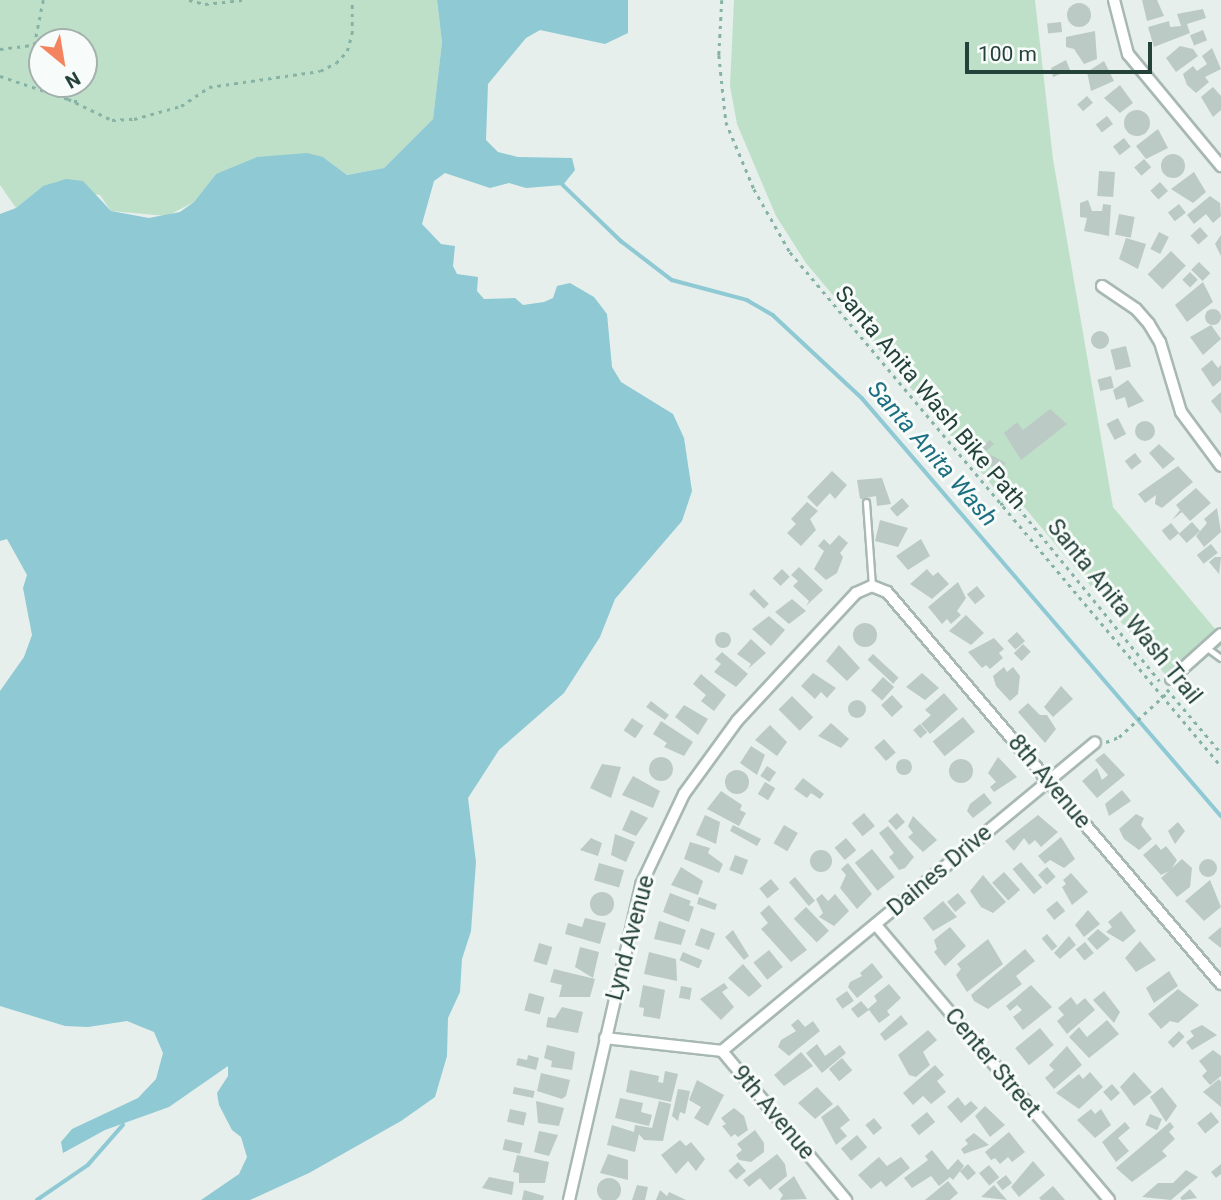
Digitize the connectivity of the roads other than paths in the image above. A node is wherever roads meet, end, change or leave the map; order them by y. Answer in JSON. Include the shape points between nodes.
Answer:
{"nodes":[{"id":1,"x":1114,"y":0,"type":"edge"},
{"id":2,"x":1221,"y":166,"type":"edge"},
{"id":3,"x":1102,"y":286,"type":"dead end"},
{"id":4,"x":1221,"y":466,"type":"edge"},
{"id":5,"x":866,"y":502,"type":"dead end"},
{"id":6,"x":872,"y":586,"type":"junction"},
{"id":7,"x":1221,"y":634,"type":"edge"},
{"id":8,"x":1206,"y":647,"type":"junction"},
{"id":9,"x":1221,"y":658,"type":"edge"},
{"id":10,"x":1171,"y":679,"type":"dead end"},
{"id":11,"x":1095,"y":742,"type":"road end"},
{"id":12,"x":1049,"y":781,"type":"junction"},
{"id":13,"x":876,"y":925,"type":"junction"},
{"id":14,"x":1221,"y":984,"type":"edge"},
{"id":15,"x":605,"y":1038,"type":"junction"},
{"id":16,"x":722,"y":1051,"type":"junction"},
{"id":17,"x":569,"y":1200,"type":"edge"},
{"id":18,"x":846,"y":1200,"type":"edge"},
{"id":19,"x":1109,"y":1200,"type":"edge"}],
"edges":[{"from":1,"to":2,"type":"street","via":[[1128,54]]},
{"from":3,"to":4,"type":"street","via":[[1149,324],[1160,342],[1181,412]]},
{"from":5,"to":6,"type":"lane"},
{"from":6,"to":12,"type":"street","name":"8th Avenue","via":[[887,593]]},
{"from":6,"to":15,"type":"street","name":"Lynd Avenue","via":[[856,593],[737,721],[684,794],[641,885]]},
{"from":7,"to":8,"type":"street"},
{"from":8,"to":9,"type":"lane"},
{"from":8,"to":10,"type":"street"},
{"from":11,"to":12,"type":"street","name":"Daines Drive"},
{"from":12,"to":13,"type":"street","name":"Daines Drive"},
{"from":12,"to":14,"type":"street","name":"8th Avenue"},
{"from":13,"to":16,"type":"street","name":"Daines Drive"},
{"from":13,"to":19,"type":"street","name":"Center Street"},
{"from":15,"to":16,"type":"street","name":"9th Avenue"},
{"from":15,"to":17,"type":"street","name":"Lynd Avenue"},
{"from":16,"to":18,"type":"street","name":"9th Avenue"}]}
